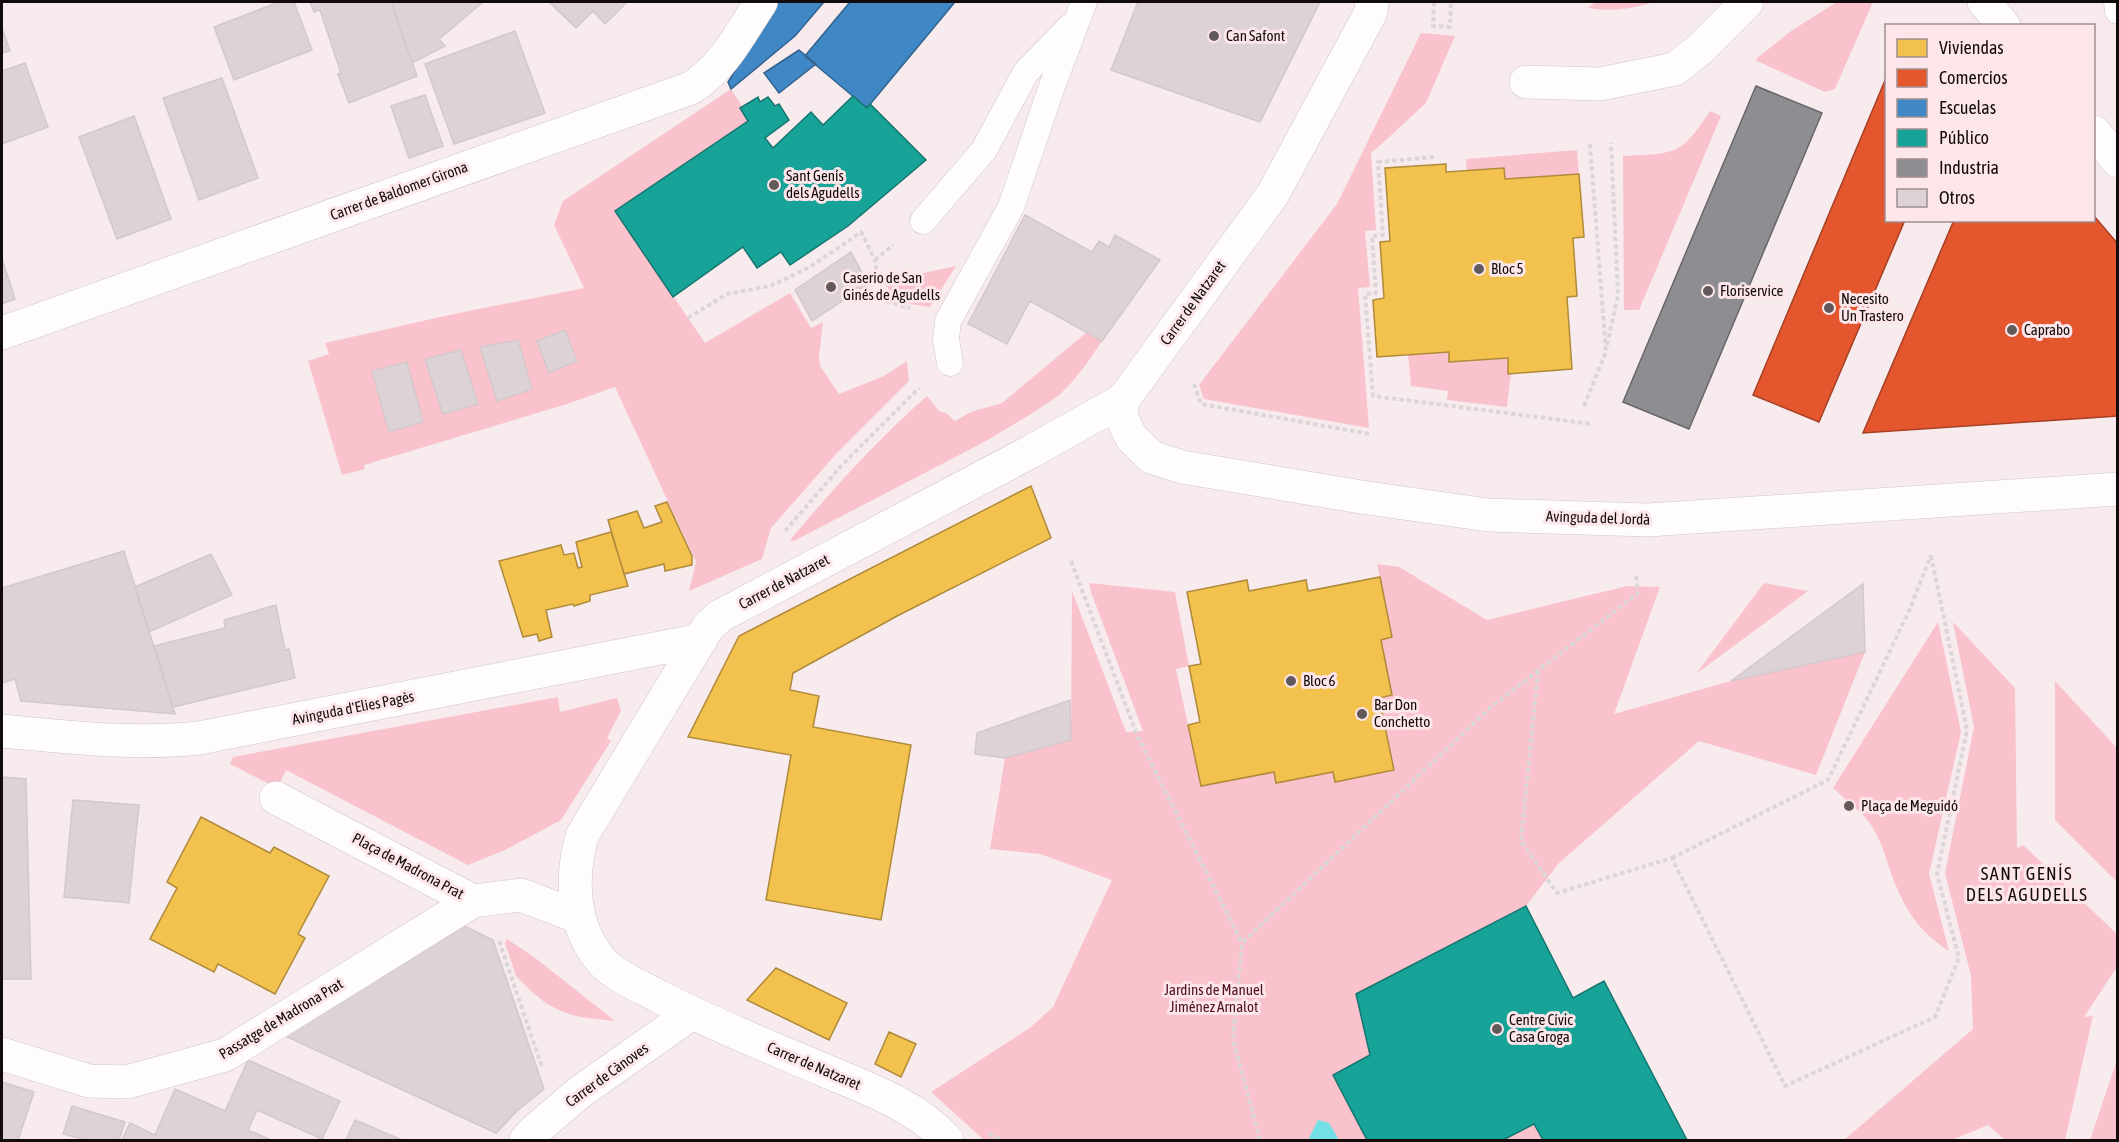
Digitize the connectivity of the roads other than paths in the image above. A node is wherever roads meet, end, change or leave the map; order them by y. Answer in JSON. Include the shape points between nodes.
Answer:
{"nodes":[{"id":1,"x":760,"y":2,"type":"edge"},
{"id":2,"x":1372,"y":2,"type":"edge"},
{"id":3,"x":1747,"y":2,"type":"edge"},
{"id":4,"x":1984,"y":2,"type":"edge"},
{"id":5,"x":2117,"y":2,"type":"edge"},
{"id":6,"x":1081,"y":10,"type":"edge"},
{"id":7,"x":2118,"y":11,"type":"edge"},
{"id":8,"x":2002,"y":24,"type":"edge"},
{"id":9,"x":1526,"y":82,"type":"dead end"},
{"id":10,"x":2095,"y":133,"type":"edge"},
{"id":11,"x":2118,"y":161,"type":"edge"},
{"id":12,"x":923,"y":221,"type":"dead end"},
{"id":13,"x":2,"y":333,"type":"edge"},
{"id":14,"x":950,"y":363,"type":"road end"},
{"id":15,"x":1123,"y":399,"type":"junction"},
{"id":16,"x":2118,"y":489,"type":"edge"},
{"id":17,"x":701,"y":640,"type":"junction"},
{"id":18,"x":2,"y":731,"type":"edge"},
{"id":19,"x":276,"y":798,"type":"dead end"},
{"id":20,"x":473,"y":901,"type":"junction"},
{"id":21,"x":579,"y":917,"type":"junction"},
{"id":22,"x":692,"y":1013,"type":"junction"},
{"id":23,"x":2,"y":1054,"type":"edge"},
{"id":24,"x":526,"y":1140,"type":"edge"},
{"id":25,"x":947,"y":1140,"type":"edge"}],
"edges":[{"from":1,"to":13,"type":"street","name":"Carrer de Baldomer Girona","via":[[725,58],[691,88]]},
{"from":2,"to":15,"type":"street","name":"Carrer de Natzaret","via":[[1371,12],[1273,194]]},
{"from":3,"to":9,"type":"street","via":[[1700,50],[1675,69],[1599,84]]},
{"from":4,"to":8,"type":"street"},
{"from":5,"to":7,"type":"lane"},
{"from":6,"to":12,"type":"lane","via":[[1026,72],[984,150]]},
{"from":6,"to":14,"type":"lane","via":[[1011,207],[948,321]]},
{"from":10,"to":11,"type":"street"},
{"from":15,"to":16,"type":"street","name":"Avinguda del Jordà","via":[[1122,416],[1131,437],[1150,457],[1172,464],[1350,496],[1488,515],[1648,520]]},
{"from":15,"to":17,"type":"street","name":"Carrer de Natzaret","via":[[720,616]]},
{"from":17,"to":18,"type":"street","name":"Avinguda d'Elies Pagès","via":[[199,738],[120,741]]},
{"from":17,"to":21,"type":"street","name":"Carrer de Natzaret","via":[[582,836],[575,877]]},
{"from":19,"to":20,"type":"street","name":"Plaça de Madrona Prat"},
{"from":20,"to":21,"type":"street","name":"Plaça de Madrona Prat","via":[[521,895]]},
{"from":20,"to":23,"type":"street","name":"Passatge de Madrona Prat","via":[[225,1055],[127,1082],[89,1081]]},
{"from":21,"to":22,"type":"street","name":"Carrer de Natzaret","via":[[586,938],[611,970]]},
{"from":22,"to":24,"type":"street","name":"Carrer de Cànoves","via":[[580,1092]]},
{"from":22,"to":25,"type":"street","name":"Carrer de Natzaret","via":[[890,1099],[937,1129]]}]}
